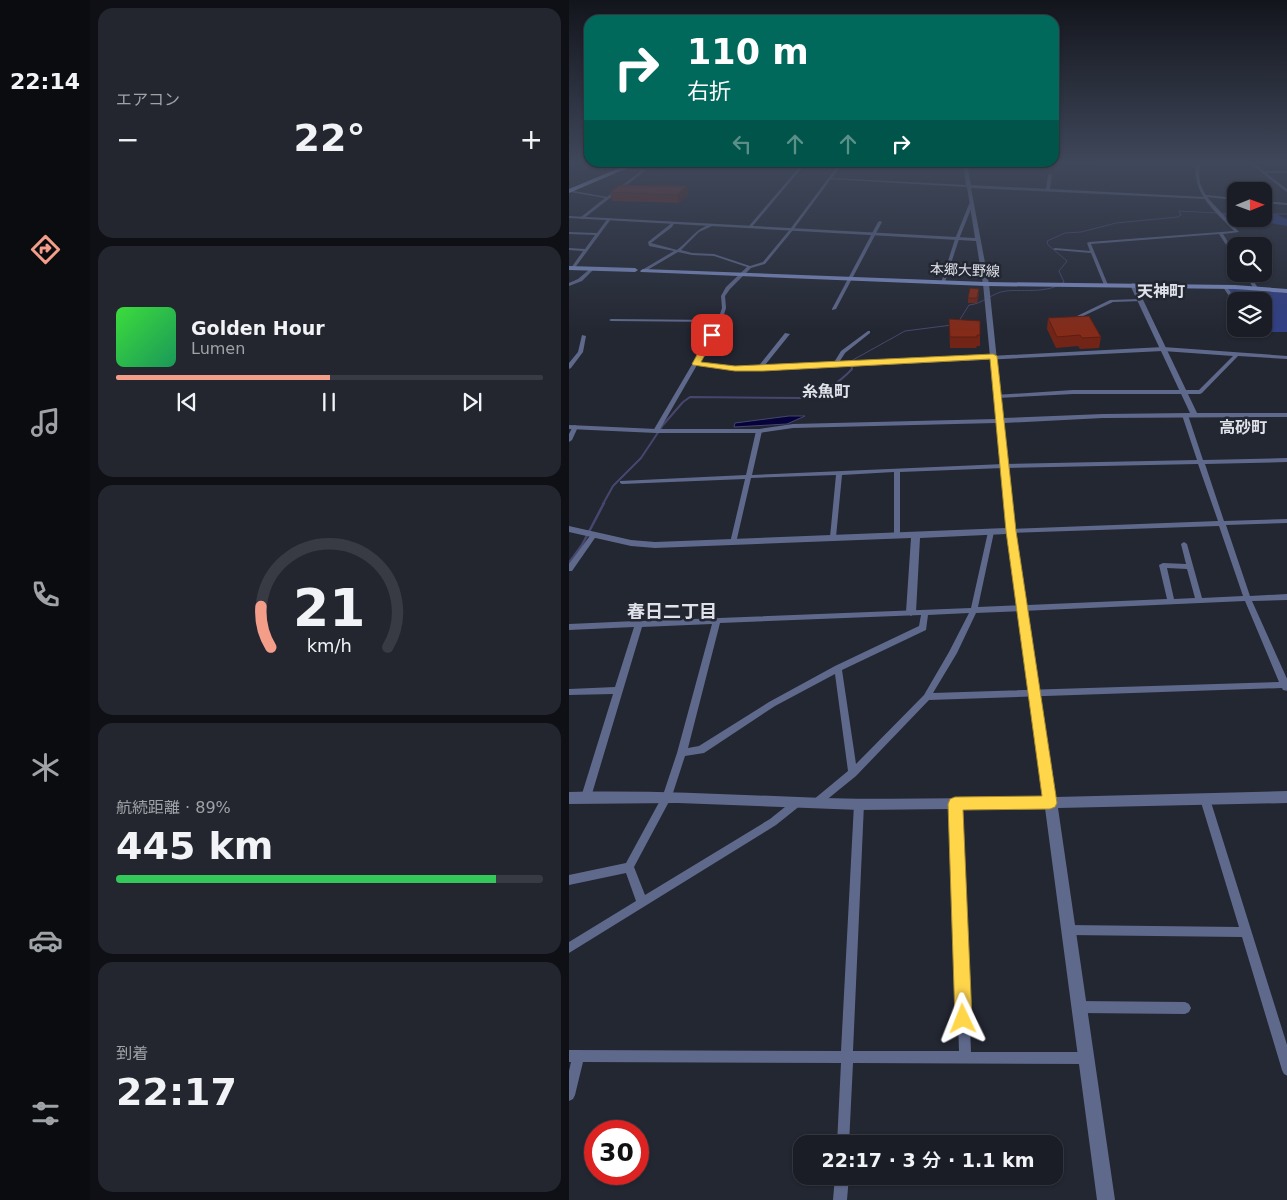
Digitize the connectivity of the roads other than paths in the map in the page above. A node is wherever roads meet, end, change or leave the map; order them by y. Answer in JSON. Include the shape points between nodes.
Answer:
{"nodes":[{"id":1,"x":608,"y":220,"type":"edge"},
{"id":2,"x":625,"y":220,"type":"edge"},
{"id":3,"x":756,"y":220,"type":"edge"},
{"id":4,"x":799,"y":220,"type":"edge"},
{"id":5,"x":965,"y":220,"type":"edge"},
{"id":6,"x":974,"y":220,"type":"edge"},
{"id":7,"x":1226,"y":220,"type":"edge"},
{"id":8,"x":880,"y":222,"type":"dead end"},
{"id":9,"x":674,"y":223,"type":"junction"},
{"id":10,"x":711,"y":225,"type":"junction"},
{"id":11,"x":750,"y":227,"type":"junction"},
{"id":12,"x":792,"y":229,"type":"junction"},
{"id":13,"x":569,"y":233,"type":"edge"},
{"id":14,"x":1220,"y":233,"type":"junction"},
{"id":15,"x":598,"y":234,"type":"junction"},
{"id":16,"x":874,"y":234,"type":"junction"},
{"id":17,"x":957,"y":239,"type":"junction"},
{"id":18,"x":978,"y":240,"type":"junction"},
{"id":19,"x":1227,"y":244,"type":"edge"},
{"id":20,"x":569,"y":249,"type":"edge"},
{"id":21,"x":1055,"y":249,"type":"dead end"},
{"id":22,"x":587,"y":250,"type":"junction"},
{"id":23,"x":676,"y":250,"type":"junction"},
{"id":24,"x":1092,"y":252,"type":"junction"},
{"id":25,"x":750,"y":267,"type":"junction"},
{"id":26,"x":571,"y":268,"type":"edge"},
{"id":27,"x":592,"y":269,"type":"junction"},
{"id":28,"x":635,"y":270,"type":"joint"},
{"id":29,"x":643,"y":271,"type":"junction"},
{"id":30,"x":742,"y":274,"type":"junction"},
{"id":31,"x":850,"y":278,"type":"junction"},
{"id":32,"x":943,"y":282,"type":"junction"},
{"id":33,"x":1252,"y":282,"type":"edge"},
{"id":34,"x":571,"y":283,"type":"edge"},
{"id":35,"x":986,"y":284,"type":"junction"},
{"id":36,"x":1106,"y":285,"type":"junction"},
{"id":37,"x":1133,"y":285,"type":"junction"},
{"id":38,"x":1225,"y":286,"type":"junction"},
{"id":39,"x":1256,"y":288,"type":"junction"},
{"id":40,"x":1287,"y":291,"type":"edge"},
{"id":41,"x":1229,"y":292,"type":"edge"},
{"id":42,"x":1140,"y":300,"type":"junction"},
{"id":43,"x":834,"y":309,"type":"dead end"},
{"id":44,"x":1077,"y":317,"type":"edge"},
{"id":45,"x":611,"y":320,"type":"dead end"},
{"id":46,"x":720,"y":321,"type":"junction"},
{"id":47,"x":867,"y":332,"type":"dead end"},
{"id":48,"x":787,"y":334,"type":"dead end"},
{"id":49,"x":584,"y":336,"type":"dead end"},
{"id":50,"x":1163,"y":349,"type":"junction"},
{"id":51,"x":1236,"y":355,"type":"junction"},
{"id":52,"x":993,"y":356,"type":"junction"},
{"id":53,"x":1287,"y":358,"type":"edge"},
{"id":54,"x":696,"y":364,"type":"junction"},
{"id":55,"x":834,"y":366,"type":"junction"},
{"id":56,"x":569,"y":367,"type":"edge"},
{"id":57,"x":759,"y":369,"type":"junction"},
{"id":58,"x":1183,"y":392,"type":"junction"},
{"id":59,"x":997,"y":396,"type":"junction"},
{"id":60,"x":1194,"y":414,"type":"junction"},
{"id":61,"x":1185,"y":415,"type":"junction"},
{"id":62,"x":1287,"y":415,"type":"edge"},
{"id":63,"x":999,"y":421,"type":"junction"},
{"id":64,"x":572,"y":427,"type":"edge"},
{"id":65,"x":656,"y":431,"type":"junction"},
{"id":66,"x":759,"y":431,"type":"junction"},
{"id":67,"x":569,"y":440,"type":"edge"},
{"id":68,"x":1287,"y":460,"type":"edge"},
{"id":69,"x":1202,"y":463,"type":"junction"},
{"id":70,"x":1004,"y":466,"type":"junction"},
{"id":71,"x":897,"y":471,"type":"junction"},
{"id":72,"x":839,"y":474,"type":"junction"},
{"id":73,"x":748,"y":477,"type":"junction"},
{"id":74,"x":622,"y":482,"type":"dead end"},
{"id":75,"x":1287,"y":521,"type":"edge"},
{"id":76,"x":1223,"y":523,"type":"junction"},
{"id":77,"x":569,"y":529,"type":"edge"},
{"id":78,"x":1011,"y":531,"type":"junction"},
{"id":79,"x":991,"y":532,"type":"junction"},
{"id":80,"x":917,"y":534,"type":"junction"},
{"id":81,"x":594,"y":535,"type":"junction"},
{"id":82,"x":897,"y":535,"type":"junction"},
{"id":83,"x":833,"y":537,"type":"junction"},
{"id":84,"x":733,"y":543,"type":"junction"},
{"id":85,"x":1184,"y":544,"type":"dead end"},
{"id":86,"x":1190,"y":567,"type":"junction"},
{"id":87,"x":569,"y":568,"type":"edge"},
{"id":88,"x":1287,"y":597,"type":"edge"},
{"id":89,"x":1247,"y":598,"type":"junction"},
{"id":90,"x":1199,"y":600,"type":"junction"},
{"id":91,"x":1171,"y":601,"type":"junction"},
{"id":92,"x":1023,"y":607,"type":"junction"},
{"id":93,"x":974,"y":610,"type":"junction"},
{"id":94,"x":911,"y":612,"type":"junction"},
{"id":95,"x":925,"y":612,"type":"junction"},
{"id":96,"x":717,"y":621,"type":"junction"},
{"id":97,"x":639,"y":623,"type":"junction"},
{"id":98,"x":569,"y":627,"type":"edge"},
{"id":99,"x":838,"y":668,"type":"junction"},
{"id":100,"x":1287,"y":687,"type":"edge"},
{"id":101,"x":619,"y":690,"type":"junction"},
{"id":102,"x":569,"y":692,"type":"edge"},
{"id":103,"x":1035,"y":695,"type":"junction"},
{"id":104,"x":927,"y":698,"type":"junction"},
{"id":105,"x":682,"y":753,"type":"junction"},
{"id":106,"x":853,"y":773,"type":"junction"},
{"id":107,"x":667,"y":796,"type":"junction"},
{"id":108,"x":586,"y":797,"type":"junction"},
{"id":109,"x":1287,"y":797,"type":"edge"},
{"id":110,"x":569,"y":798,"type":"edge"},
{"id":111,"x":1205,"y":799,"type":"junction"},
{"id":112,"x":798,"y":802,"type":"junction"},
{"id":113,"x":816,"y":803,"type":"junction"},
{"id":114,"x":1050,"y":803,"type":"junction"},
{"id":115,"x":859,"y":804,"type":"junction"},
{"id":116,"x":955,"y":804,"type":"junction"},
{"id":117,"x":629,"y":866,"type":"junction"},
{"id":118,"x":569,"y":880,"type":"edge"},
{"id":119,"x":642,"y":902,"type":"junction"},
{"id":120,"x":1068,"y":930,"type":"junction"},
{"id":121,"x":1245,"y":932,"type":"junction"},
{"id":122,"x":569,"y":948,"type":"edge"},
{"id":123,"x":1079,"y":1007,"type":"junction"},
{"id":124,"x":1185,"y":1008,"type":"dead end"},
{"id":125,"x":574,"y":1056,"type":"edge"},
{"id":126,"x":847,"y":1057,"type":"junction"},
{"id":127,"x":965,"y":1058,"type":"junction"},
{"id":128,"x":1086,"y":1058,"type":"junction"},
{"id":129,"x":1287,"y":1070,"type":"edge"},
{"id":130,"x":569,"y":1095,"type":"edge"},
{"id":131,"x":843,"y":1135,"type":"edge"},
{"id":132,"x":841,"y":1185,"type":"edge"},
{"id":133,"x":840,"y":1200,"type":"edge"},
{"id":134,"x":1106,"y":1200,"type":"edge"}],
"edges":[{"from":1,"to":15,"type":"street"},
{"from":2,"to":9,"type":"street"},
{"from":3,"to":11,"type":"street"},
{"from":4,"to":12,"type":"street"},
{"from":5,"to":17,"type":"street"},
{"from":6,"to":18,"type":"street"},
{"from":7,"to":14,"type":"street","via":[[1237,232]]},
{"from":8,"to":16,"type":"street"},
{"from":9,"to":10,"type":"street"},
{"from":9,"to":23,"type":"street","via":[[649,243]]},
{"from":10,"to":11,"type":"street"},
{"from":10,"to":23,"type":"street","via":[[697,229],[691,240]]},
{"from":11,"to":12,"type":"street"},
{"from":12,"to":16,"type":"street"},
{"from":12,"to":25,"type":"street","via":[[763,263]]},
{"from":13,"to":15,"type":"street"},
{"from":14,"to":19,"type":"street"},
{"from":14,"to":24,"type":"street","via":[[1093,242],[1089,243]]},
{"from":15,"to":22,"type":"street"},
{"from":16,"to":17,"type":"street"},
{"from":16,"to":31,"type":"street"},
{"from":17,"to":18,"type":"street"},
{"from":17,"to":32,"type":"street"},
{"from":18,"to":35,"type":"street"},
{"from":20,"to":22,"type":"street"},
{"from":21,"to":24,"type":"street"},
{"from":22,"to":26,"type":"street"},
{"from":23,"to":25,"type":"street","via":[[714,255]]},
{"from":23,"to":29,"type":"street"},
{"from":24,"to":36,"type":"street"},
{"from":25,"to":30,"type":"street"},
{"from":26,"to":27,"type":"main road"},
{"from":27,"to":28,"type":"main road"},
{"from":27,"to":34,"type":"street"},
{"from":28,"to":29,"type":"street"},
{"from":29,"to":30,"type":"main road","name":"本郷大野線"},
{"from":30,"to":31,"type":"main road","name":"本郷大野線"},
{"from":30,"to":46,"type":"street","via":[[723,296]]},
{"from":31,"to":32,"type":"main road","name":"本郷大野線"},
{"from":31,"to":43,"type":"street"},
{"from":32,"to":35,"type":"main road","name":"本郷大野線"},
{"from":33,"to":39,"type":"street"},
{"from":35,"to":36,"type":"main road","name":"本郷大野線"},
{"from":35,"to":52,"type":"street"},
{"from":36,"to":37,"type":"main road","name":"本郷大野線"},
{"from":37,"to":38,"type":"main road","name":"本郷大野線"},
{"from":37,"to":42,"type":"street"},
{"from":38,"to":39,"type":"main road","name":"本郷大野線"},
{"from":38,"to":41,"type":"street"},
{"from":39,"to":40,"type":"main road","name":"本郷大野線"},
{"from":42,"to":44,"type":"street","via":[[1113,301]]},
{"from":42,"to":50,"type":"street"},
{"from":45,"to":46,"type":"street"},
{"from":46,"to":54,"type":"street"},
{"from":47,"to":55,"type":"street","via":[[843,352]]},
{"from":48,"to":57,"type":"street"},
{"from":49,"to":56,"type":"street","via":[[580,352]]},
{"from":50,"to":51,"type":"street"},
{"from":50,"to":52,"type":"street"},
{"from":50,"to":58,"type":"street"},
{"from":51,"to":53,"type":"street"},
{"from":51,"to":58,"type":"street","via":[[1200,392]]},
{"from":52,"to":55,"type":"street"},
{"from":52,"to":59,"type":"street"},
{"from":54,"to":57,"type":"street"},
{"from":54,"to":65,"type":"street"},
{"from":55,"to":57,"type":"street"},
{"from":58,"to":59,"type":"street","via":[[1126,390]]},
{"from":58,"to":60,"type":"street"},
{"from":59,"to":63,"type":"street"},
{"from":60,"to":61,"type":"street"},
{"from":60,"to":62,"type":"street"},
{"from":61,"to":63,"type":"street"},
{"from":61,"to":69,"type":"street"},
{"from":63,"to":66,"type":"street","via":[[793,426]]},
{"from":63,"to":70,"type":"street"},
{"from":64,"to":65,"type":"street"},
{"from":64,"to":67,"type":"street"},
{"from":65,"to":66,"type":"street"},
{"from":66,"to":73,"type":"street"},
{"from":68,"to":69,"type":"street"},
{"from":69,"to":70,"type":"street"},
{"from":69,"to":76,"type":"street"},
{"from":70,"to":71,"type":"street"},
{"from":70,"to":78,"type":"street"},
{"from":71,"to":72,"type":"street"},
{"from":71,"to":82,"type":"street"},
{"from":72,"to":73,"type":"street"},
{"from":72,"to":83,"type":"street"},
{"from":73,"to":74,"type":"street"},
{"from":73,"to":84,"type":"street"},
{"from":75,"to":76,"type":"street"},
{"from":76,"to":78,"type":"street"},
{"from":76,"to":89,"type":"street"},
{"from":77,"to":81,"type":"street"},
{"from":78,"to":79,"type":"street"},
{"from":78,"to":92,"type":"street"},
{"from":79,"to":80,"type":"street"},
{"from":79,"to":93,"type":"street"},
{"from":80,"to":82,"type":"street"},
{"from":80,"to":94,"type":"street"},
{"from":81,"to":84,"type":"street","via":[[655,546]]},
{"from":81,"to":87,"type":"street"},
{"from":82,"to":83,"type":"street"},
{"from":83,"to":84,"type":"street"},
{"from":85,"to":86,"type":"street"},
{"from":86,"to":90,"type":"street"},
{"from":86,"to":91,"type":"street","via":[[1163,565]]},
{"from":88,"to":89,"type":"street"},
{"from":89,"to":90,"type":"street"},
{"from":89,"to":100,"type":"street"},
{"from":90,"to":91,"type":"street"},
{"from":91,"to":92,"type":"street"},
{"from":92,"to":93,"type":"street"},
{"from":92,"to":103,"type":"street"},
{"from":93,"to":95,"type":"street"},
{"from":93,"to":104,"type":"street"},
{"from":94,"to":95,"type":"street"},
{"from":94,"to":96,"type":"street"},
{"from":95,"to":99,"type":"street","via":[[923,628]]},
{"from":96,"to":97,"type":"street"},
{"from":96,"to":105,"type":"street"},
{"from":97,"to":98,"type":"street"},
{"from":97,"to":101,"type":"street"},
{"from":99,"to":105,"type":"street","via":[[771,704],[701,750]]},
{"from":99,"to":106,"type":"street"},
{"from":100,"to":103,"type":"street"},
{"from":101,"to":102,"type":"street"},
{"from":101,"to":108,"type":"street"},
{"from":103,"to":104,"type":"street"},
{"from":103,"to":114,"type":"street"},
{"from":104,"to":106,"type":"street"},
{"from":105,"to":107,"type":"street"},
{"from":106,"to":113,"type":"street"},
{"from":107,"to":108,"type":"street"},
{"from":107,"to":112,"type":"street"},
{"from":107,"to":117,"type":"street"},
{"from":108,"to":110,"type":"street"},
{"from":109,"to":111,"type":"street"},
{"from":111,"to":114,"type":"street"},
{"from":111,"to":121,"type":"street"},
{"from":112,"to":113,"type":"street"},
{"from":112,"to":119,"type":"street","via":[[773,822]]},
{"from":113,"to":115,"type":"street"},
{"from":114,"to":116,"type":"street"},
{"from":114,"to":120,"type":"street"},
{"from":115,"to":116,"type":"street"},
{"from":115,"to":126,"type":"street"},
{"from":116,"to":127,"type":"street"},
{"from":117,"to":118,"type":"street"},
{"from":117,"to":119,"type":"street"},
{"from":119,"to":122,"type":"street"},
{"from":120,"to":121,"type":"street"},
{"from":120,"to":123,"type":"street"},
{"from":121,"to":129,"type":"street"},
{"from":123,"to":124,"type":"street"},
{"from":123,"to":128,"type":"street"},
{"from":125,"to":126,"type":"street"},
{"from":125,"to":130,"type":"street"},
{"from":126,"to":127,"type":"street"},
{"from":126,"to":131,"type":"street"},
{"from":127,"to":128,"type":"street"},
{"from":128,"to":134,"type":"street"},
{"from":132,"to":133,"type":"street"}]}
